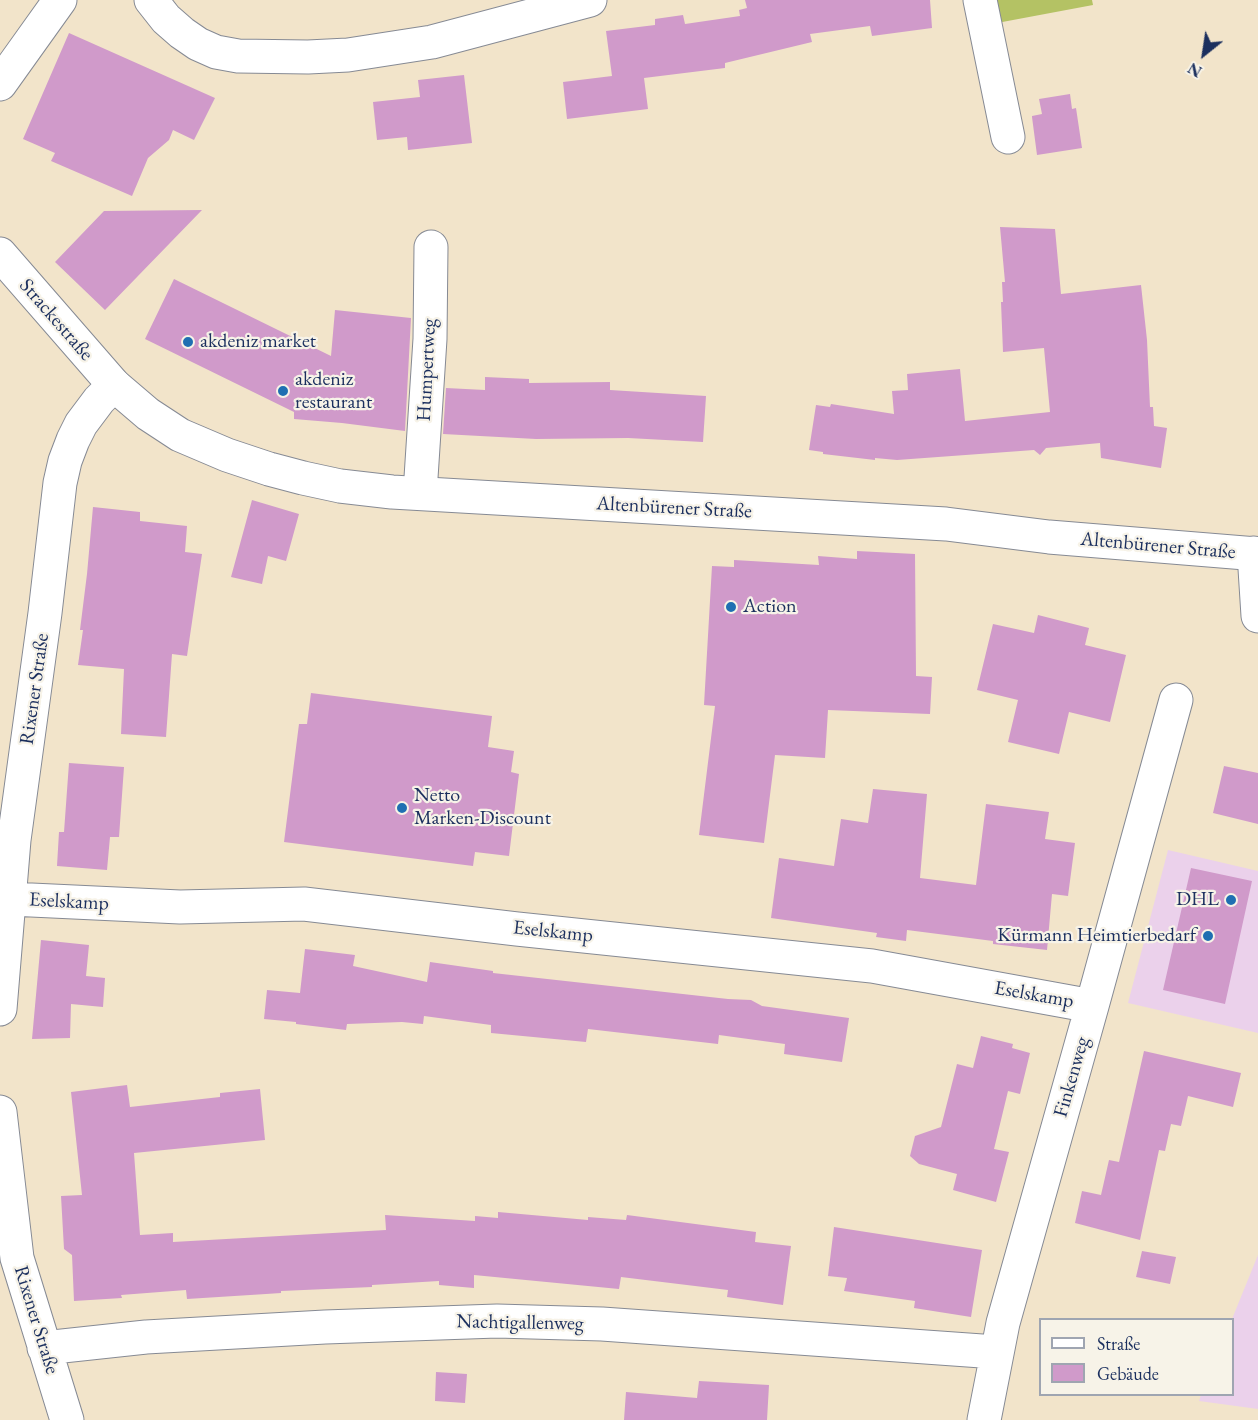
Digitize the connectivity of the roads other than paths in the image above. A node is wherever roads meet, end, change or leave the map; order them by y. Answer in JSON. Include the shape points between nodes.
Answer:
{"nodes":[{"id":1,"x":60,"y":0,"type":"edge"},
{"id":2,"x":151,"y":0,"type":"edge"},
{"id":3,"x":590,"y":0,"type":"edge"},
{"id":4,"x":980,"y":0,"type":"edge"},
{"id":5,"x":0,"y":84,"type":"edge"},
{"id":6,"x":1008,"y":137,"type":"dead end"},
{"id":7,"x":431,"y":247,"type":"dead end"},
{"id":8,"x":0,"y":254,"type":"edge"},
{"id":9,"x":114,"y":385,"type":"junction"},
{"id":10,"x":420,"y":493,"type":"junction"},
{"id":11,"x":1256,"y":554,"type":"edge"},
{"id":12,"x":1258,"y":616,"type":"edge"},
{"id":13,"x":1176,"y":700,"type":"dead end"},
{"id":14,"x":7,"y":839,"type":"edge"},
{"id":15,"x":10,"y":899,"type":"junction"},
{"id":16,"x":1092,"y":1006,"type":"junction"},
{"id":17,"x":0,"y":1009,"type":"edge"},
{"id":18,"x":0,"y":1112,"type":"edge"},
{"id":19,"x":0,"y":1118,"type":"edge"},
{"id":20,"x":8,"y":1259,"type":"edge"},
{"id":21,"x":44,"y":1348,"type":"junction"},
{"id":22,"x":996,"y":1352,"type":"junction"},
{"id":23,"x":67,"y":1420,"type":"edge"},
{"id":24,"x":984,"y":1420,"type":"edge"}],
"edges":[{"from":1,"to":5,"type":"street"},
{"from":2,"to":3,"type":"street","via":[[182,33],[216,52],[296,57],[348,55],[432,42]]},
{"from":4,"to":6,"type":"street"},
{"from":7,"to":10,"type":"street","name":"Humpertweg","via":[[430,339]]},
{"from":8,"to":9,"type":"street","name":"Strackestraße"},
{"from":9,"to":10,"type":"street","name":"Altenbürener Straße","via":[[163,425],[227,455],[340,486]]},
{"from":9,"to":14,"type":"street","name":"Rixener Straße","via":[[81,424],[65,461],[45,613]]},
{"from":10,"to":11,"type":"street","name":"Altenbürener Straße","via":[[946,524],[1049,537]]},
{"from":11,"to":12,"type":"street"},
{"from":13,"to":16,"type":"street","name":"Finkenweg"},
{"from":14,"to":15,"type":"street","name":"Rixener Straße"},
{"from":15,"to":16,"type":"street","name":"Eselskamp","via":[[180,907],[304,904],[872,966]]},
{"from":15,"to":17,"type":"street","name":"Rixener Straße"},
{"from":16,"to":22,"type":"street","name":"Finkenweg"},
{"from":18,"to":19,"type":"street","name":"Rixener Straße"},
{"from":19,"to":20,"type":"street","name":"Rixener Straße"},
{"from":20,"to":21,"type":"street","name":"Rixener Straße"},
{"from":21,"to":22,"type":"street","name":"Nachtigallenweg","via":[[170,1336],[496,1321],[602,1324]]},
{"from":21,"to":23,"type":"street","name":"Rixener Straße"},
{"from":22,"to":24,"type":"street","name":"Finkenweg"}]}
